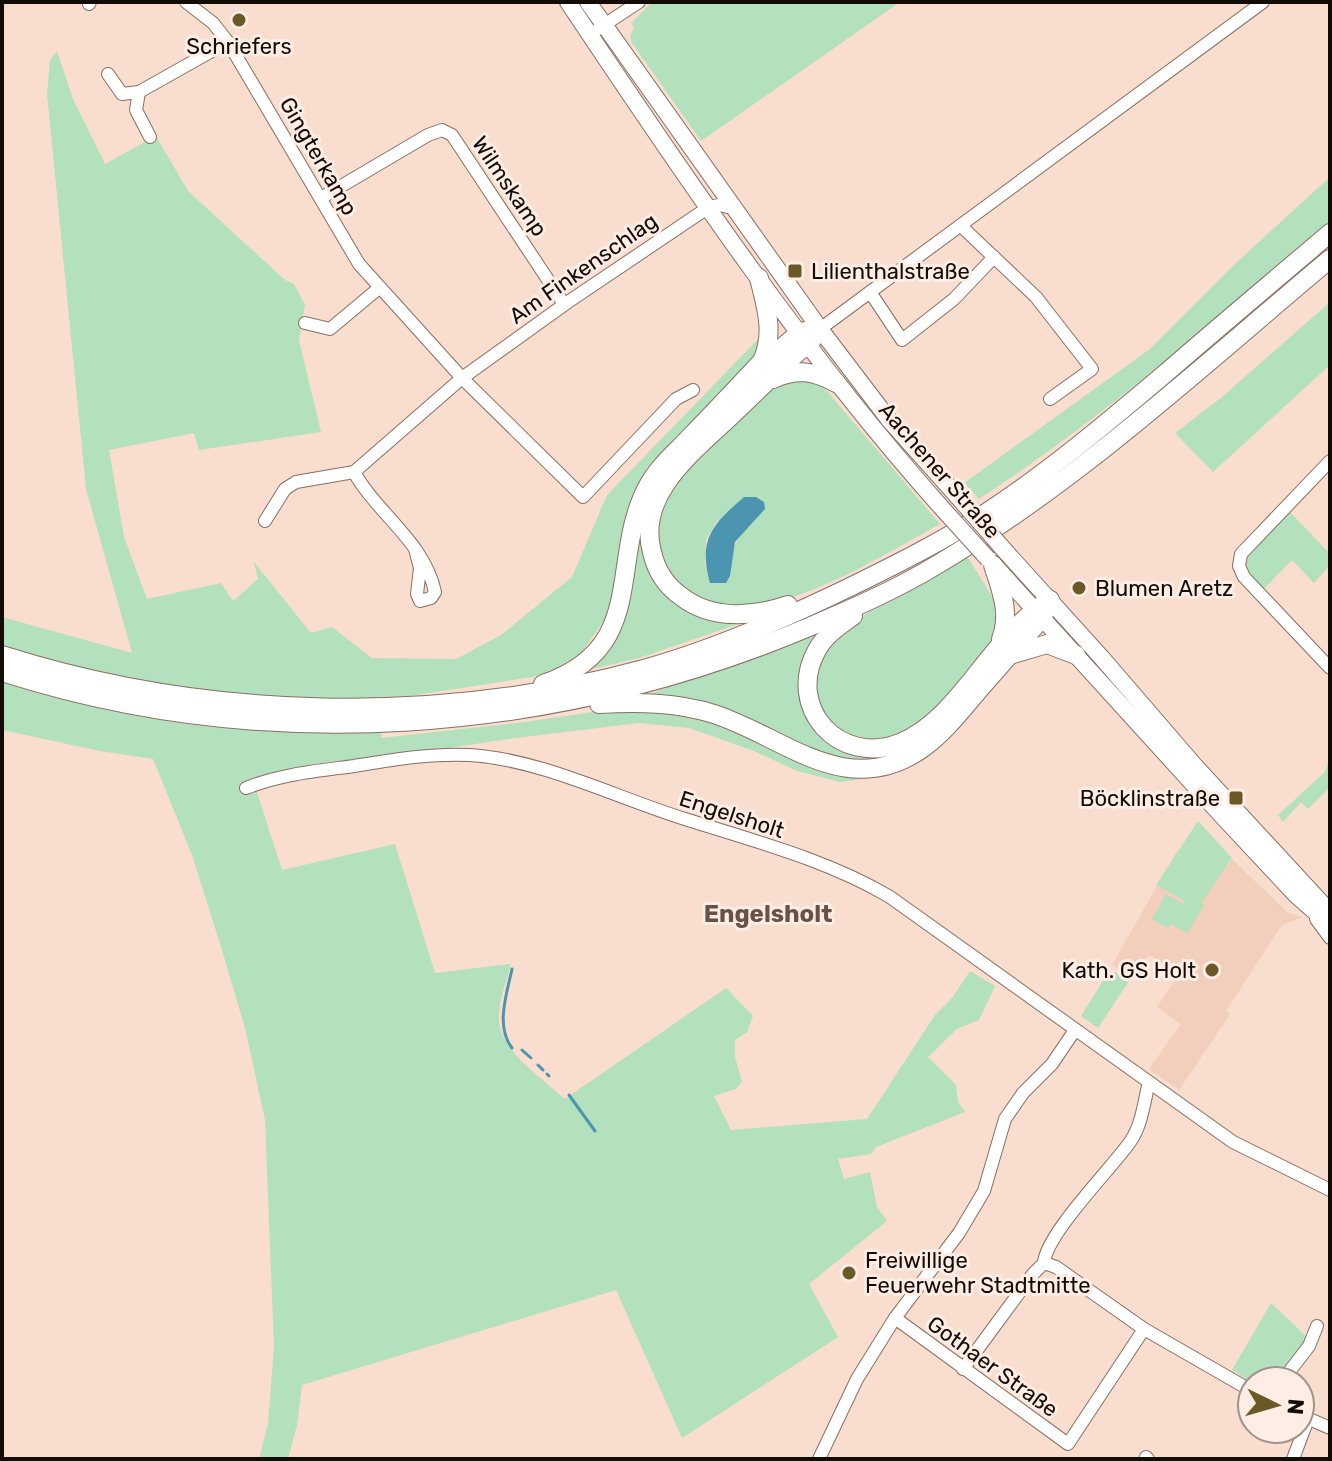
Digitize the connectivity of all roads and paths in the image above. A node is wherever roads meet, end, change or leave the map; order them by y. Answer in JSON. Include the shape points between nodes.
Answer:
{"nodes":[{"id":1,"x":186,"y":2,"type":"edge"},
{"id":2,"x":568,"y":2,"type":"edge"},
{"id":3,"x":588,"y":2,"type":"edge"},
{"id":4,"x":639,"y":2,"type":"edge"},
{"id":5,"x":1263,"y":2,"type":"edge"},
{"id":6,"x":597,"y":30,"type":"junction"},
{"id":7,"x":228,"y":42,"type":"junction"},
{"id":8,"x":108,"y":74,"type":"dead end"},
{"id":9,"x":139,"y":92,"type":"junction"},
{"id":10,"x":150,"y":137,"type":"dead end"},
{"id":11,"x":321,"y":198,"type":"junction"},
{"id":12,"x":709,"y":207,"type":"junction"},
{"id":13,"x":732,"y":208,"type":"junction"},
{"id":14,"x":961,"y":226,"type":"junction"},
{"id":15,"x":1330,"y":233,"type":"edge"},
{"id":16,"x":994,"y":257,"type":"junction"},
{"id":17,"x":1330,"y":259,"type":"edge"},
{"id":18,"x":759,"y":278,"type":"junction"},
{"id":19,"x":379,"y":288,"type":"junction"},
{"id":20,"x":870,"y":292,"type":"junction"},
{"id":21,"x":564,"y":304,"type":"junction"},
{"id":22,"x":305,"y":323,"type":"dead end"},
{"id":23,"x":810,"y":335,"type":"junction"},
{"id":24,"x":462,"y":378,"type":"junction"},
{"id":25,"x":744,"y":381,"type":"junction"},
{"id":26,"x":767,"y":382,"type":"junction"},
{"id":27,"x":836,"y":383,"type":"junction"},
{"id":28,"x":693,"y":390,"type":"dead end"},
{"id":29,"x":1050,"y":399,"type":"dead end"},
{"id":30,"x":1330,"y":461,"type":"edge"},
{"id":31,"x":354,"y":472,"type":"junction"},
{"id":32,"x":265,"y":521,"type":"dead end"},
{"id":33,"x":415,"y":549,"type":"dead end"},
{"id":34,"x":996,"y":558,"type":"junction"},
{"id":35,"x":867,"y":579,"type":"junction"},
{"id":36,"x":900,"y":585,"type":"junction"},
{"id":37,"x":1042,"y":609,"type":"junction"},
{"id":38,"x":2,"y":655,"type":"edge"},
{"id":39,"x":1000,"y":655,"type":"junction"},
{"id":40,"x":1076,"y":655,"type":"junction"},
{"id":41,"x":1330,"y":668,"type":"edge"},
{"id":42,"x":2,"y":672,"type":"edge"},
{"id":43,"x":505,"y":697,"type":"junction"},
{"id":44,"x":538,"y":708,"type":"junction"},
{"id":45,"x":246,"y":788,"type":"dead end"},
{"id":46,"x":1296,"y":895,"type":"junction"},
{"id":47,"x":1316,"y":897,"type":"junction"},
{"id":48,"x":1330,"y":912,"type":"edge"},
{"id":49,"x":1330,"y":925,"type":"edge"},
{"id":50,"x":1330,"y":938,"type":"edge"},
{"id":51,"x":1075,"y":1030,"type":"junction"},
{"id":52,"x":1149,"y":1082,"type":"junction"},
{"id":53,"x":1330,"y":1190,"type":"edge"},
{"id":54,"x":1044,"y":1263,"type":"junction"},
{"id":55,"x":895,"y":1318,"type":"junction"},
{"id":56,"x":1317,"y":1326,"type":"dead end"},
{"id":57,"x":1144,"y":1329,"type":"junction"},
{"id":58,"x":1294,"y":1365,"type":"edge"},
{"id":59,"x":963,"y":1369,"type":"junction"},
{"id":60,"x":1236,"y":1382,"type":"edge"},
{"id":61,"x":1068,"y":1444,"type":"junction"},
{"id":62,"x":819,"y":1459,"type":"edge"},
{"id":63,"x":1073,"y":1459,"type":"edge"}],
"edges":[{"from":1,"to":7,"type":"street","name":"Gingterkamp"},
{"from":2,"to":6,"type":"main road","name":"Aachener Straße"},
{"from":3,"to":6,"type":"main road","name":"Aachener Straße"},
{"from":4,"to":6,"type":"street"},
{"from":5,"to":14,"type":"street"},
{"from":6,"to":12,"type":"main road","name":"Aachener Straße"},
{"from":6,"to":13,"type":"main road","name":"Aachener Straße"},
{"from":7,"to":9,"type":"street"},
{"from":7,"to":11,"type":"street","name":"Gingterkamp"},
{"from":8,"to":9,"type":"street","via":[[122,94]]},
{"from":9,"to":10,"type":"street","via":[[136,110]]},
{"from":11,"to":19,"type":"street","name":"Gingterkamp"},
{"from":11,"to":21,"type":"street","name":"Wilmskamp","via":[[442,130],[460,146]]},
{"from":12,"to":13,"type":"street"},
{"from":12,"to":18,"type":"main road","name":"Aachener Straße"},
{"from":12,"to":21,"type":"street","name":"Am Finkenschlag"},
{"from":13,"to":23,"type":"main road","name":"Aachener Straße"},
{"from":14,"to":16,"type":"street"},
{"from":14,"to":20,"type":"street"},
{"from":15,"to":35,"type":"highway","via":[[1090,437],[988,512]]},
{"from":16,"to":20,"type":"street","via":[[954,299],[902,340]]},
{"from":16,"to":29,"type":"street","via":[[1042,304],[1092,369]]},
{"from":17,"to":36,"type":"highway","via":[[1069,476]]},
{"from":18,"to":23,"type":"main road","name":"Aachener Straße"},
{"from":18,"to":25,"type":"highway","via":[[770,329],[768,349]]},
{"from":19,"to":22,"type":"street","via":[[330,329]]},
{"from":19,"to":24,"type":"street","name":"Gingterkamp"},
{"from":20,"to":23,"type":"street"},
{"from":21,"to":24,"type":"street","name":"Am Finkenschlag"},
{"from":23,"to":25,"type":"highway"},
{"from":23,"to":26,"type":"highway"},
{"from":23,"to":27,"type":"main road","name":"Aachener Straße"},
{"from":23,"to":34,"type":"main road","name":"Aachener Straße","bridge":true,"via":[[958,497]]},
{"from":24,"to":28,"type":"street","via":[[583,497],[676,399]]},
{"from":24,"to":31,"type":"street","name":"Am Finkenschlag"},
{"from":25,"to":43,"type":"highway","via":[[651,481],[636,514],[621,607],[601,646],[549,682]]},
{"from":26,"to":27,"type":"highway","via":[[801,371]]},
{"from":26,"to":35,"type":"highway","via":[[664,486],[650,528],[656,567],[682,598],[729,614],[779,608]]},
{"from":27,"to":34,"type":"main road","name":"Aachener Straße","bridge":true,"via":[[941,507]]},
{"from":30,"to":41,"type":"street","via":[[1241,554],[1239,566]]},
{"from":31,"to":32,"type":"street","via":[[296,482],[285,489]]},
{"from":31,"to":33,"type":"street"},
{"from":34,"to":37,"type":"main road","name":"Aachener Straße"},
{"from":34,"to":39,"type":"highway","via":[[1006,617]]},
{"from":35,"to":43,"type":"highway","via":[[800,611],[668,661]]},
{"from":36,"to":39,"type":"highway","via":[[835,628],[813,659],[810,702],[830,734],[869,748],[908,739]]},
{"from":36,"to":44,"type":"highway","via":[[743,654],[632,688]]},
{"from":37,"to":39,"type":"highway"},
{"from":37,"to":40,"type":"main road","name":"Aachener Straße"},
{"from":37,"to":47,"type":"main road","name":"Aachener Straße"},
{"from":38,"to":43,"type":"highway","via":[[146,691],[255,703],[417,705]]},
{"from":39,"to":40,"type":"highway","via":[[1047,644]]},
{"from":39,"to":44,"type":"highway","via":[[938,736],[904,760],[880,767],[847,768],[815,760],[728,719],[676,705]]},
{"from":40,"to":46,"type":"main road","name":"Aachener Straße"},
{"from":42,"to":44,"type":"highway","via":[[135,704],[247,720],[365,724]]},
{"from":45,"to":51,"type":"street","name":"Engelsholt","via":[[284,776],[445,754],[481,756],[555,774],[867,883]]},
{"from":46,"to":49,"type":"main road","name":"Aachener Straße"},
{"from":46,"to":50,"type":"street"},
{"from":47,"to":48,"type":"main road","name":"Aachener Straße"},
{"from":47,"to":49,"type":"street"},
{"from":51,"to":52,"type":"street","name":"Engelsholt"},
{"from":51,"to":55,"type":"street","via":[[1005,1119],[984,1191]]},
{"from":52,"to":53,"type":"street","name":"Engelsholt","via":[[1233,1142]]},
{"from":52,"to":54,"type":"street","via":[[1132,1139],[1045,1252]]},
{"from":54,"to":57,"type":"street"},
{"from":54,"to":59,"type":"street"},
{"from":55,"to":59,"type":"street","name":"Gothaer Straße"},
{"from":55,"to":62,"type":"street","via":[[857,1379]]},
{"from":56,"to":58,"type":"street"},
{"from":57,"to":60,"type":"street"},
{"from":57,"to":61,"type":"street","name":"Gothaer Straße"},
{"from":59,"to":61,"type":"street","name":"Gothaer Straße"},
{"from":61,"to":63,"type":"street","name":"Gothaer Straße"}]}
